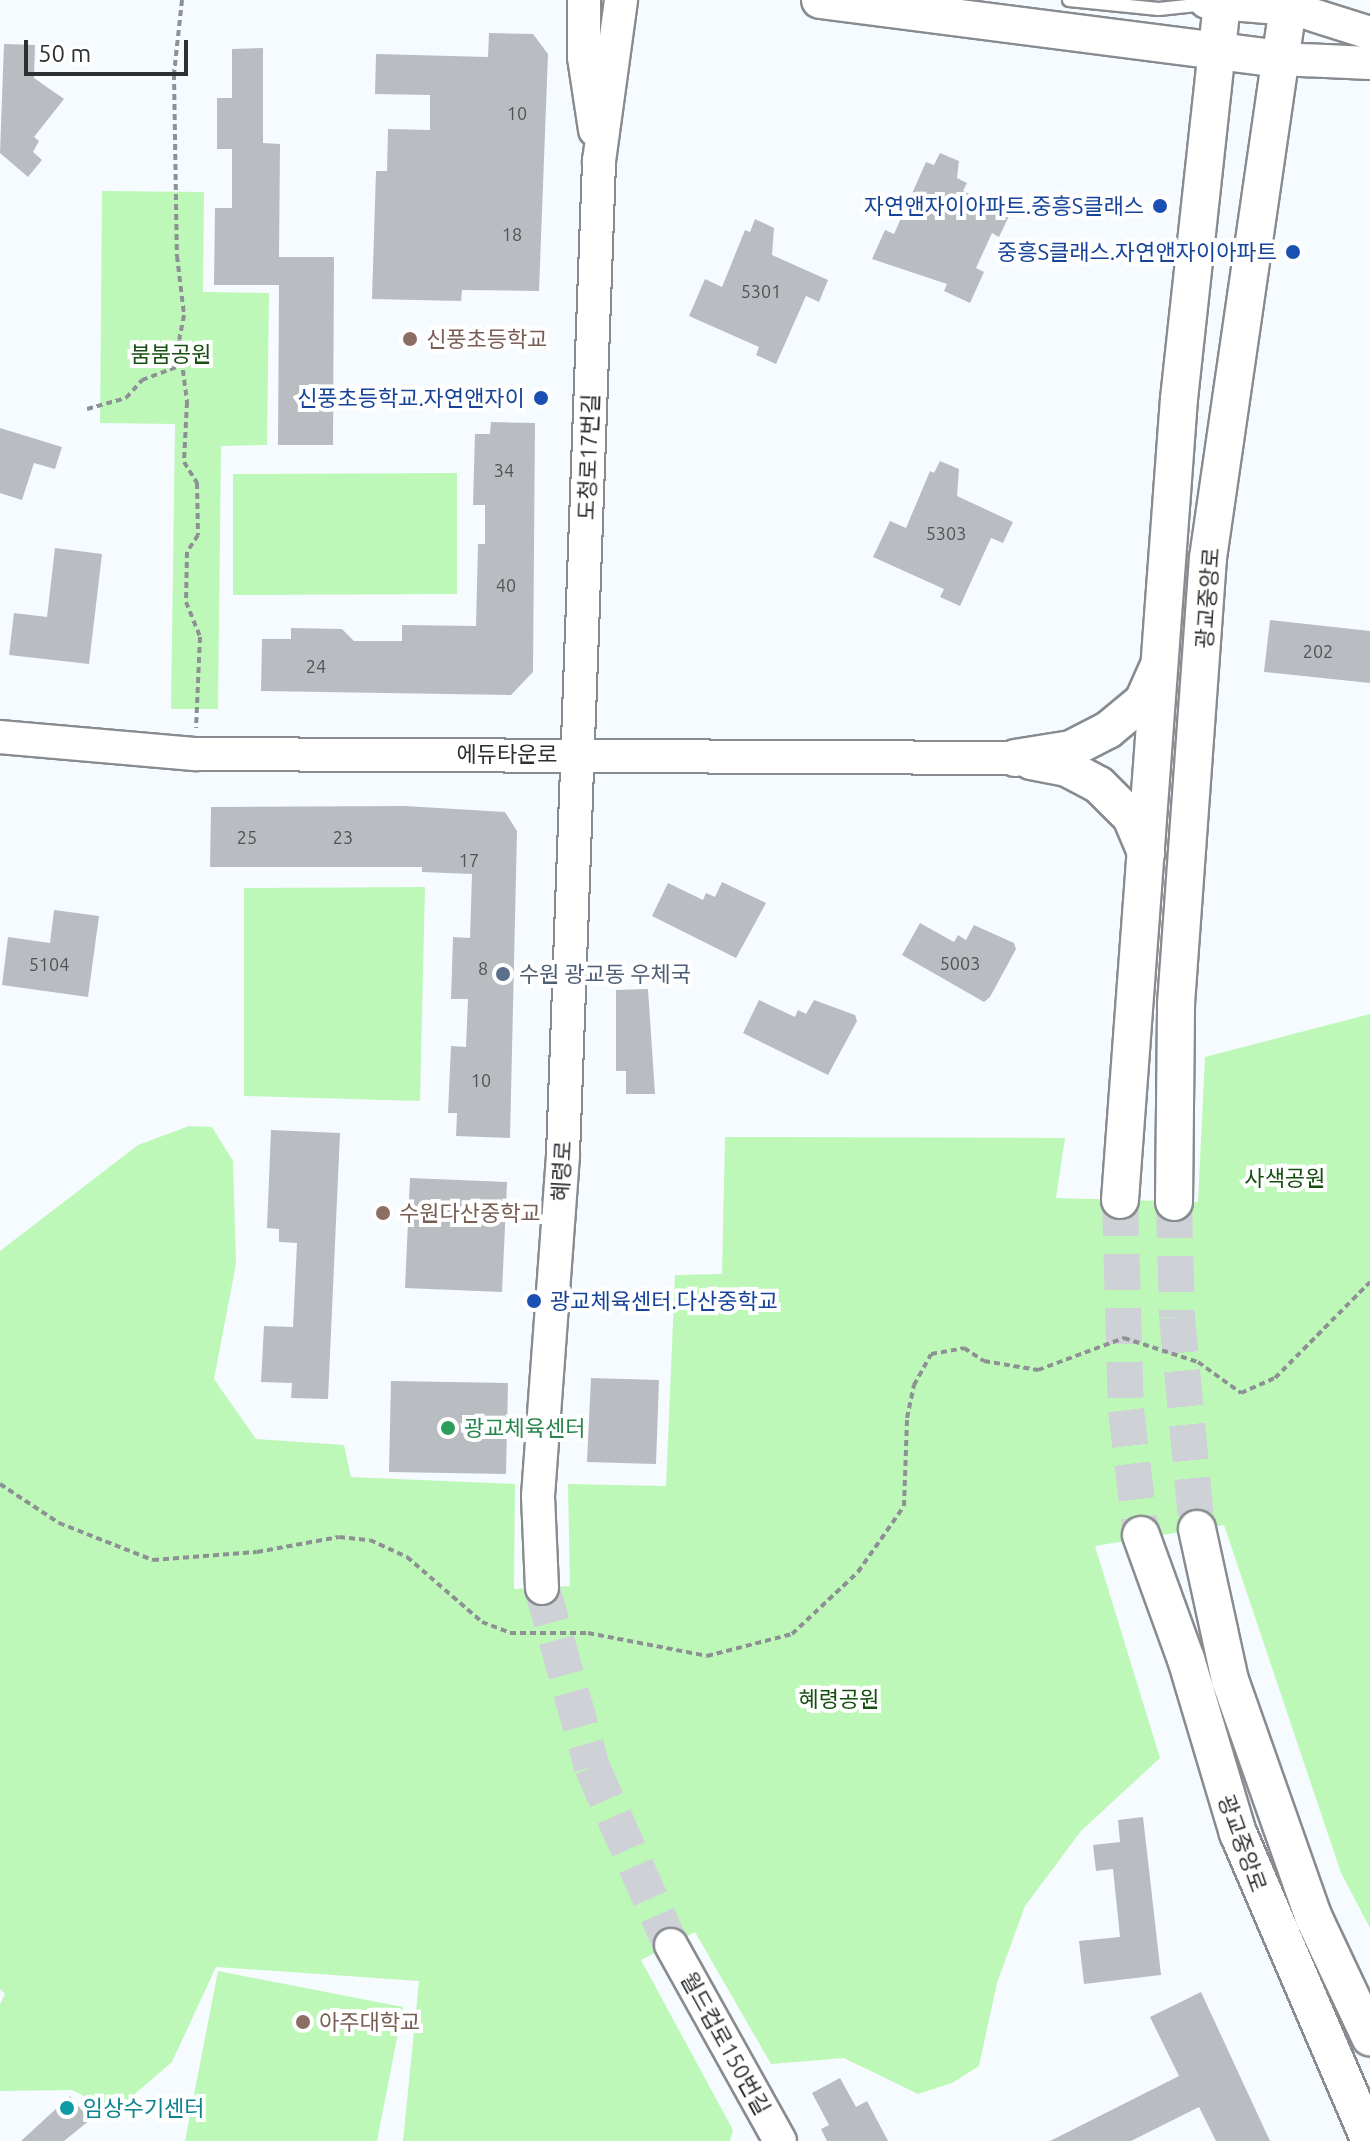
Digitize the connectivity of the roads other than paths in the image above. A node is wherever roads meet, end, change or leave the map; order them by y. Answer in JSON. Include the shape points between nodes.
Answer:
{"nodes":[{"id":1,"x":584,"y":0,"type":"edge"},
{"id":2,"x":621,"y":0,"type":"edge"},
{"id":3,"x":820,"y":0,"type":"edge"},
{"id":4,"x":1069,"y":0,"type":"edge"},
{"id":5,"x":1216,"y":1,"type":"edge"},
{"id":6,"x":1288,"y":3,"type":"edge"},
{"id":7,"x":1370,"y":33,"type":"edge"},
{"id":8,"x":1214,"y":50,"type":"junction"},
{"id":9,"x":1279,"y":59,"type":"junction"},
{"id":10,"x":1370,"y":63,"type":"edge"},
{"id":11,"x":599,"y":161,"type":"junction"},
{"id":12,"x":1160,"y":663,"type":"junction"},
{"id":13,"x":0,"y":737,"type":"edge"},
{"id":14,"x":576,"y":754,"type":"junction"},
{"id":15,"x":1015,"y":758,"type":"junction"},
{"id":16,"x":1147,"y":854,"type":"junction"},
{"id":17,"x":1120,"y":1200,"type":"tunnel mouth"},
{"id":18,"x":1174,"y":1202,"type":"tunnel mouth"},
{"id":19,"x":1197,"y":1529,"type":"tunnel mouth"},
{"id":20,"x":1141,"y":1535,"type":"tunnel mouth"},
{"id":21,"x":542,"y":1588,"type":"tunnel mouth"},
{"id":22,"x":671,"y":1945,"type":"tunnel mouth"},
{"id":23,"x":1370,"y":2037,"type":"edge"},
{"id":24,"x":780,"y":2141,"type":"edge"},
{"id":25,"x":1370,"y":2141,"type":"edge"}],
"edges":[{"from":1,"to":11,"type":"street","name":"도청로17번길","via":[[584,57]]},
{"from":2,"to":11,"type":"street","name":"도청로17번길"},
{"from":3,"to":8,"type":"main road"},
{"from":4,"to":5,"type":"lane","via":[[1159,9]]},
{"from":5,"to":6,"type":"main road"},
{"from":5,"to":8,"type":"main road","name":"광교중앙로"},
{"from":6,"to":7,"type":"street"},
{"from":6,"to":9,"type":"main road","name":"광교중앙로"},
{"from":8,"to":9,"type":"main road"},
{"from":8,"to":12,"type":"main road","name":"광교중앙로"},
{"from":9,"to":10,"type":"street"},
{"from":9,"to":18,"type":"main road","name":"광교중앙로","via":[[1208,558],[1176,1004]]},
{"from":11,"to":14,"type":"street","name":"도청로17번길"},
{"from":12,"to":15,"type":"main road","via":[[1143,701],[1108,730],[1071,749]]},
{"from":12,"to":16,"type":"main road","name":"광교중앙로"},
{"from":13,"to":14,"type":"street","name":"에듀타운로","via":[[195,754]]},
{"from":14,"to":15,"type":"street","name":"에듀타운로"},
{"from":14,"to":21,"type":"street","name":"혜령로","via":[[563,1154],[538,1496]]},
{"from":15,"to":16,"type":"main road","via":[[1067,768],[1099,785],[1131,817]]},
{"from":16,"to":17,"type":"main road","name":"광교중앙로"},
{"from":19,"to":23,"type":"main road","name":"광교중앙로","via":[[1230,1680],[1314,1918]]},
{"from":20,"to":25,"type":"main road","name":"광교중앙로","via":[[1186,1659],[1238,1833]]},
{"from":22,"to":24,"type":"street","name":"월드컵로150번길"}]}
